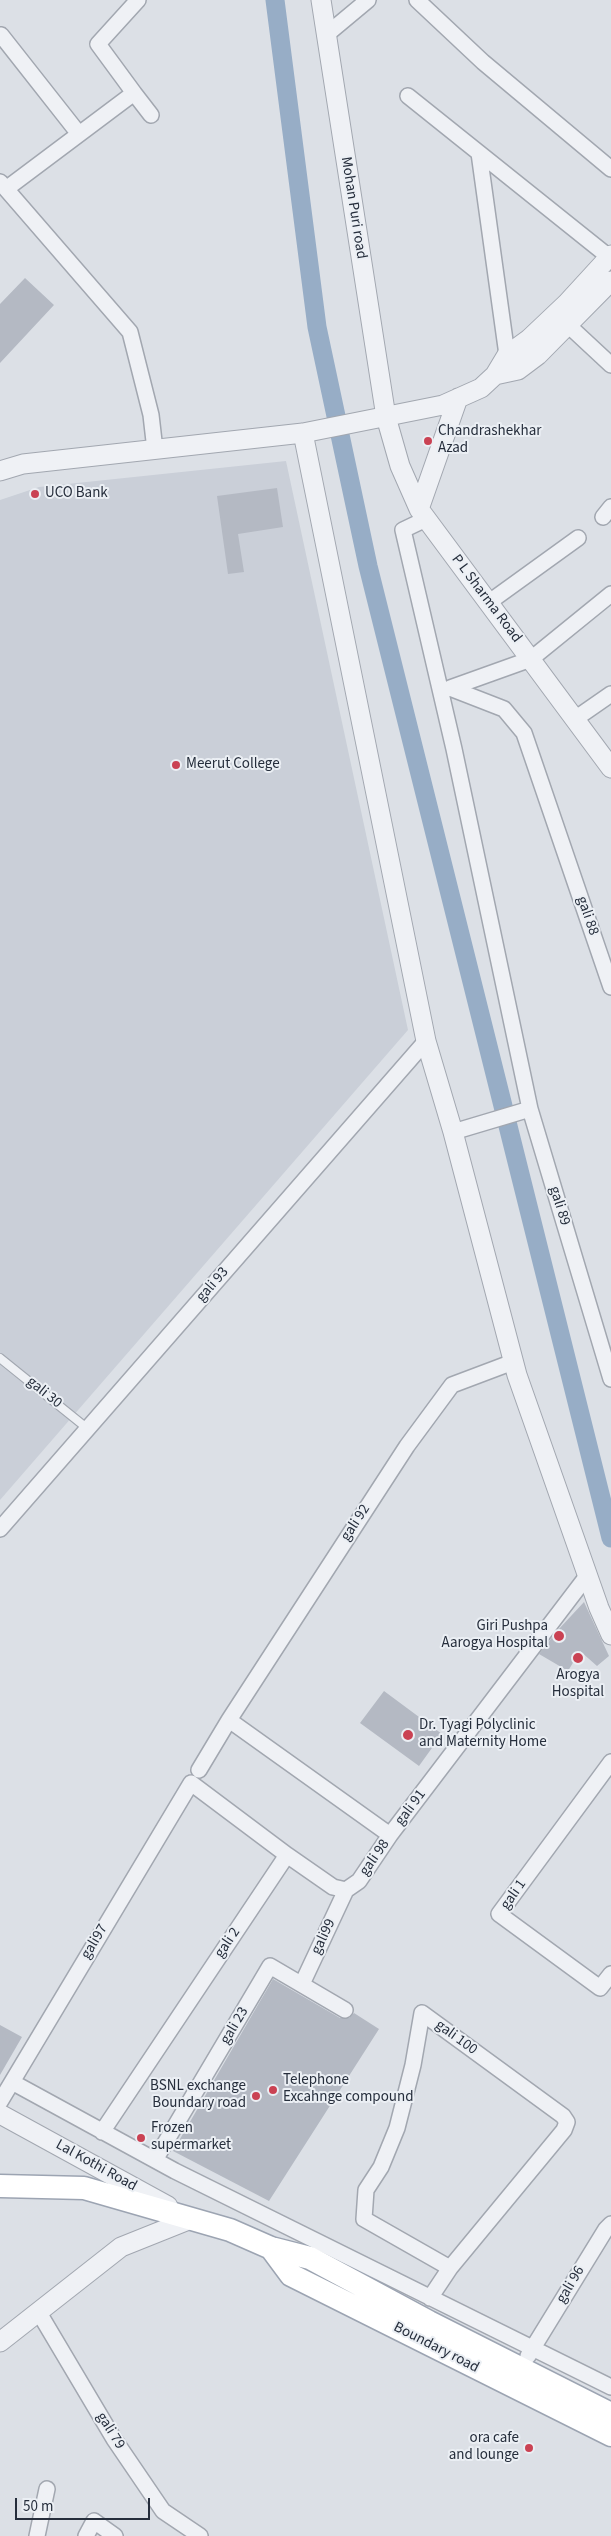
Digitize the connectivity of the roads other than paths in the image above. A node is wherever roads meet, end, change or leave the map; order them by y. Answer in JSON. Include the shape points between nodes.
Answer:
{"nodes":[{"id":1,"x":138,"y":0,"type":"edge"},
{"id":2,"x":320,"y":0,"type":"edge"},
{"id":3,"x":368,"y":0,"type":"edge"},
{"id":4,"x":417,"y":0,"type":"edge"},
{"id":5,"x":1,"y":35,"type":"dead end"},
{"id":6,"x":326,"y":35,"type":"junction"},
{"id":7,"x":134,"y":93,"type":"junction"},
{"id":8,"x":408,"y":96,"type":"dead end"},
{"id":9,"x":151,"y":114,"type":"dead end"},
{"id":10,"x":79,"y":134,"type":"junction"},
{"id":11,"x":479,"y":153,"type":"junction"},
{"id":12,"x":611,"y":170,"type":"edge"},
{"id":13,"x":3,"y":185,"type":"edge"},
{"id":14,"x":610,"y":256,"type":"edge"},
{"id":15,"x":611,"y":281,"type":"edge"},
{"id":16,"x":568,"y":325,"type":"junction"},
{"id":17,"x":507,"y":355,"type":"junction"},
{"id":18,"x":611,"y":365,"type":"edge"},
{"id":19,"x":496,"y":375,"type":"junction"},
{"id":20,"x":458,"y":398,"type":"junction"},
{"id":21,"x":386,"y":417,"type":"junction"},
{"id":22,"x":303,"y":433,"type":"junction"},
{"id":23,"x":155,"y":450,"type":"junction"},
{"id":24,"x":0,"y":471,"type":"edge"},
{"id":25,"x":422,"y":514,"type":"junction"},
{"id":26,"x":578,"y":538,"type":"dead end"},
{"id":27,"x":611,"y":594,"type":"edge"},
{"id":28,"x":488,"y":603,"type":"junction"},
{"id":29,"x":531,"y":660,"type":"junction"},
{"id":30,"x":611,"y":694,"type":"edge"},
{"id":31,"x":575,"y":719,"type":"junction"},
{"id":32,"x":611,"y":768,"type":"edge"},
{"id":33,"x":611,"y":987,"type":"edge"},
{"id":34,"x":426,"y":1041,"type":"junction"},
{"id":35,"x":530,"y":1109,"type":"junction"},
{"id":36,"x":453,"y":1132,"type":"junction"},
{"id":37,"x":0,"y":1358,"type":"edge"},
{"id":38,"x":513,"y":1362,"type":"junction"},
{"id":39,"x":611,"y":1379,"type":"edge"},
{"id":40,"x":88,"y":1429,"type":"junction"},
{"id":41,"x":0,"y":1529,"type":"edge"},
{"id":42,"x":587,"y":1576,"type":"junction"},
{"id":43,"x":605,"y":1607,"type":"edge"},
{"id":44,"x":611,"y":1635,"type":"edge"},
{"id":45,"x":229,"y":1720,"type":"junction"},
{"id":46,"x":611,"y":1762,"type":"edge"},
{"id":47,"x":195,"y":1777,"type":"junction"},
{"id":48,"x":390,"y":1835,"type":"junction"},
{"id":49,"x":286,"y":1854,"type":"junction"},
{"id":50,"x":346,"y":1890,"type":"junction"},
{"id":51,"x":611,"y":1974,"type":"edge"},
{"id":52,"x":302,"y":1984,"type":"junction"},
{"id":53,"x":345,"y":2010,"type":"dead end"},
{"id":54,"x":12,"y":2082,"type":"junction"},
{"id":55,"x":0,"y":2102,"type":"edge"},
{"id":56,"x":0,"y":2114,"type":"edge"},
{"id":57,"x":102,"y":2132,"type":"junction"},
{"id":58,"x":155,"y":2160,"type":"junction"},
{"id":59,"x":0,"y":2186,"type":"edge"},
{"id":60,"x":191,"y":2219,"type":"junction"},
{"id":61,"x":611,"y":2224,"type":"edge"},
{"id":62,"x":450,"y":2268,"type":"junction"},
{"id":63,"x":430,"y":2298,"type":"junction"},
{"id":64,"x":38,"y":2311,"type":"junction"},
{"id":65,"x":0,"y":2342,"type":"edge"},
{"id":66,"x":522,"y":2367,"type":"junction"},
{"id":67,"x":611,"y":2388,"type":"edge"},
{"id":68,"x":611,"y":2414,"type":"edge"},
{"id":69,"x":611,"y":2435,"type":"edge"},
{"id":70,"x":47,"y":2489,"type":"dead end"},
{"id":71,"x":177,"y":2529,"type":"edge"},
{"id":72,"x":37,"y":2536,"type":"edge"},
{"id":73,"x":86,"y":2536,"type":"edge"},
{"id":74,"x":115,"y":2536,"type":"edge"},
{"id":75,"x":200,"y":2536,"type":"edge"}],
"edges":[{"from":1,"to":7,"type":"street","via":[[98,44]]},
{"from":2,"to":6,"type":"street","name":"Mohan Puri road"},
{"from":3,"to":6,"type":"street"},
{"from":4,"to":12,"type":"street","via":[[483,62]]},
{"from":5,"to":10,"type":"street"},
{"from":6,"to":21,"type":"street","name":"Mohan Puri road"},
{"from":7,"to":9,"type":"street"},
{"from":7,"to":10,"type":"street"},
{"from":8,"to":11,"type":"street"},
{"from":10,"to":13,"type":"street"},
{"from":11,"to":14,"type":"street"},
{"from":11,"to":17,"type":"street"},
{"from":13,"to":23,"type":"street","via":[[130,332],[151,415]]},
{"from":14,"to":17,"type":"street","via":[[529,339]]},
{"from":15,"to":16,"type":"street"},
{"from":16,"to":18,"type":"street"},
{"from":16,"to":19,"type":"street","via":[[518,370]]},
{"from":17,"to":19,"type":"street"},
{"from":19,"to":20,"type":"street","via":[[481,388]]},
{"from":20,"to":21,"type":"street","via":[[443,405]]},
{"from":20,"to":25,"type":"street"},
{"from":21,"to":22,"type":"street"},
{"from":21,"to":25,"type":"street","name":"P L Sharma Road","via":[[400,466]]},
{"from":22,"to":23,"type":"street"},
{"from":22,"to":34,"type":"street"},
{"from":23,"to":24,"type":"street","via":[[23,464]]},
{"from":25,"to":28,"type":"street","name":"P L Sharma Road"},
{"from":25,"to":35,"type":"street","name":"gali 89","via":[[402,530],[454,750]]},
{"from":26,"to":28,"type":"street"},
{"from":27,"to":29,"type":"street"},
{"from":28,"to":29,"type":"street","name":"P L Sharma Road"},
{"from":29,"to":31,"type":"street","name":"P L Sharma Road"},
{"from":29,"to":33,"type":"street","name":"gali 88","via":[[450,688],[504,709],[524,733]]},
{"from":30,"to":31,"type":"street"},
{"from":31,"to":32,"type":"street","name":"P L Sharma Road"},
{"from":34,"to":36,"type":"street"},
{"from":34,"to":40,"type":"street","name":"gali 93"},
{"from":35,"to":36,"type":"street"},
{"from":35,"to":39,"type":"street","name":"gali 89"},
{"from":36,"to":38,"type":"street"},
{"from":37,"to":40,"type":"lane","name":"gali 30"},
{"from":38,"to":42,"type":"street"},
{"from":38,"to":45,"type":"street","name":"gali 92","via":[[452,1385],[401,1454]]},
{"from":40,"to":41,"type":"street","name":"gali 93"},
{"from":42,"to":43,"type":"street"},
{"from":42,"to":48,"type":"street","name":"gali 91"},
{"from":43,"to":44,"type":"street"},
{"from":45,"to":47,"type":"street"},
{"from":45,"to":48,"type":"street","name":"gali 91"},
{"from":46,"to":51,"type":"street","name":"gali 1","via":[[499,1914],[600,1988]]},
{"from":47,"to":49,"type":"street"},
{"from":47,"to":54,"type":"street","name":"gali97"},
{"from":48,"to":50,"type":"street","name":"gali 98","via":[[359,1881]]},
{"from":49,"to":50,"type":"street","via":[[333,1887]]},
{"from":49,"to":57,"type":"street","name":"gali 2"},
{"from":50,"to":52,"type":"street","name":"gali99"},
{"from":52,"to":53,"type":"street","name":"gali 23"},
{"from":52,"to":58,"type":"street","name":"gali 23","via":[[270,1966]]},
{"from":54,"to":55,"type":"street","name":"gali97"},
{"from":54,"to":57,"type":"street"},
{"from":56,"to":60,"type":"street","name":"Lal Kothi Road"},
{"from":57,"to":58,"type":"street"},
{"from":58,"to":63,"type":"street"},
{"from":59,"to":60,"type":"main road","name":"Boundary road","via":[[84,2188]]},
{"from":60,"to":64,"type":"street","via":[[121,2247]]},
{"from":60,"to":66,"type":"main road","name":"Boundary road","via":[[230,2230],[271,2248],[291,2275]]},
{"from":61,"to":66,"type":"street","name":"gali 96"},
{"from":62,"to":62,"type":"street","name":"gali 100","via":[[564,2130],[567,2122],[422,2013],[398,2128],[381,2167],[366,2190],[364,2219]]},
{"from":62,"to":63,"type":"street","name":"gali 100"},
{"from":63,"to":66,"type":"street"},
{"from":64,"to":65,"type":"street"},
{"from":64,"to":71,"type":"street","name":"gali 79","via":[[114,2439]]},
{"from":66,"to":67,"type":"street"},
{"from":66,"to":68,"type":"main road","name":"Boundary road"},
{"from":66,"to":69,"type":"main road","name":"Boundary road"},
{"from":70,"to":72,"type":"street"},
{"from":71,"to":75,"type":"street","name":"gali 79"},
{"from":73,"to":74,"type":"street","via":[[94,2521]]}]}
